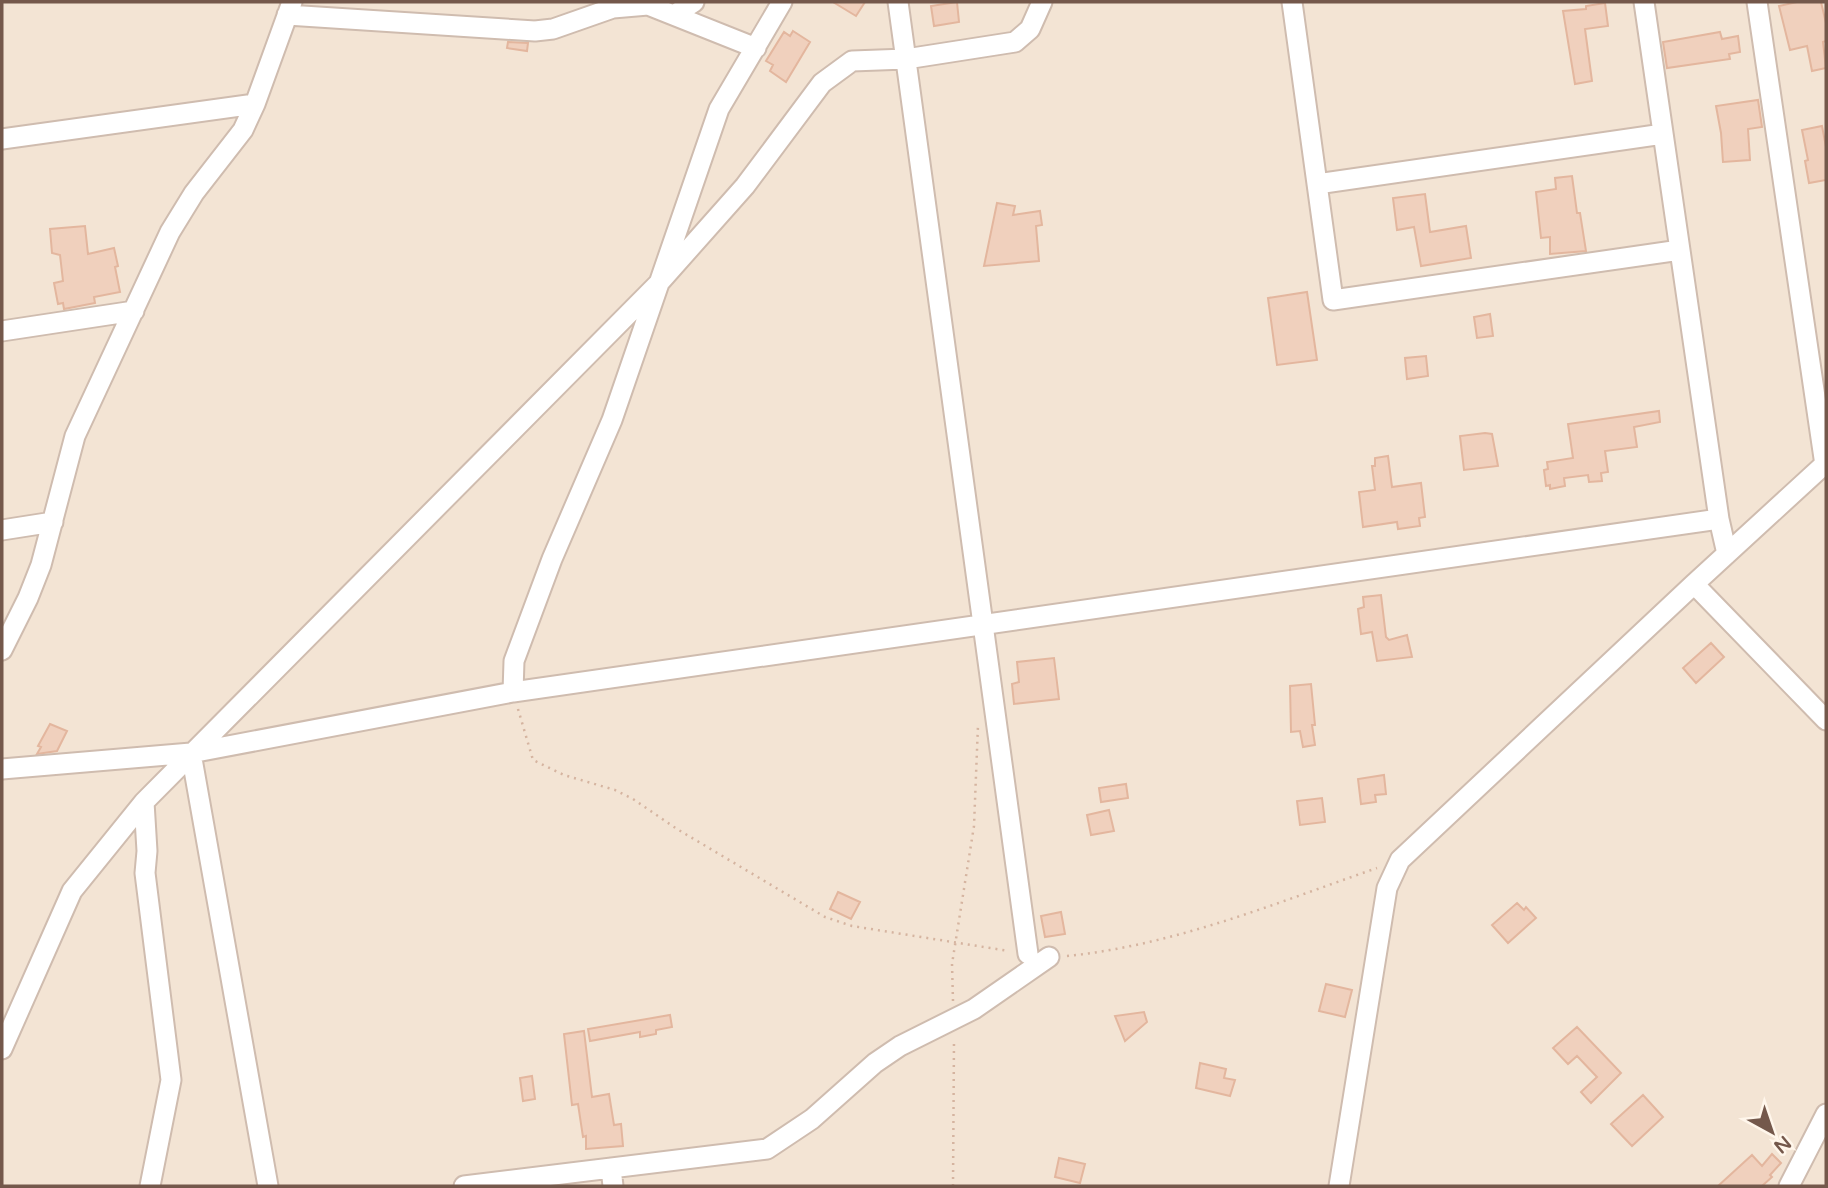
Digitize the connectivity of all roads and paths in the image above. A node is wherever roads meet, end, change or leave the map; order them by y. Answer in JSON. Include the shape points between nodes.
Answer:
{"nodes":[{"id":1,"x":694,"y":2,"type":"edge"},
{"id":2,"x":782,"y":2,"type":"edge"},
{"id":3,"x":898,"y":2,"type":"edge"},
{"id":4,"x":1042,"y":2,"type":"edge"},
{"id":5,"x":1294,"y":2,"type":"edge"},
{"id":6,"x":1644,"y":2,"type":"edge"},
{"id":7,"x":1757,"y":2,"type":"edge"},
{"id":8,"x":290,"y":9,"type":"edge"},
{"id":9,"x":674,"y":15,"type":"junction"},
{"id":10,"x":755,"y":48,"type":"junction"},
{"id":11,"x":906,"y":59,"type":"junction"},
{"id":12,"x":255,"y":104,"type":"junction"},
{"id":13,"x":1663,"y":134,"type":"junction"},
{"id":14,"x":2,"y":139,"type":"edge"},
{"id":15,"x":1317,"y":184,"type":"junction"},
{"id":16,"x":1680,"y":250,"type":"junction"},
{"id":17,"x":658,"y":284,"type":"junction"},
{"id":18,"x":134,"y":311,"type":"junction"},
{"id":19,"x":2,"y":331,"type":"edge"},
{"id":20,"x":1826,"y":464,"type":"edge"},
{"id":21,"x":1719,"y":519,"type":"junction"},
{"id":22,"x":53,"y":522,"type":"junction"},
{"id":23,"x":2,"y":530,"type":"edge"},
{"id":24,"x":1727,"y":554,"type":"junction"},
{"id":25,"x":1694,"y":583,"type":"junction"},
{"id":26,"x":982,"y":624,"type":"junction"},
{"id":27,"x":2,"y":650,"type":"edge"},
{"id":28,"x":513,"y":692,"type":"junction"},
{"id":29,"x":978,"y":718,"type":"dead end"},
{"id":30,"x":1826,"y":720,"type":"edge"},
{"id":31,"x":191,"y":753,"type":"junction"},
{"id":32,"x":2,"y":769,"type":"edge"},
{"id":33,"x":144,"y":802,"type":"junction"},
{"id":34,"x":1400,"y":860,"type":"junction"},
{"id":35,"x":956,"y":943,"type":"junction"},
{"id":36,"x":1028,"y":954,"type":"joint"},
{"id":37,"x":1049,"y":957,"type":"joint"},
{"id":38,"x":953,"y":1021,"type":"junction"},
{"id":39,"x":2,"y":1049,"type":"edge"},
{"id":40,"x":1826,"y":1114,"type":"edge"},
{"id":41,"x":612,"y":1177,"type":"edge"},
{"id":42,"x":150,"y":1186,"type":"edge"},
{"id":43,"x":268,"y":1186,"type":"edge"},
{"id":44,"x":475,"y":1186,"type":"edge"},
{"id":45,"x":953,"y":1186,"type":"edge"},
{"id":46,"x":1339,"y":1186,"type":"edge"},
{"id":47,"x":1789,"y":1186,"type":"edge"}],
"edges":[{"from":1,"to":9,"type":"street"},
{"from":2,"to":10,"type":"street"},
{"from":3,"to":11,"type":"street"},
{"from":4,"to":11,"type":"street","via":[[1030,29],[1014,42]]},
{"from":5,"to":15,"type":"street"},
{"from":6,"to":13,"type":"street"},
{"from":7,"to":20,"type":"street"},
{"from":8,"to":9,"type":"street","via":[[535,31],[632,5],[648,5]]},
{"from":8,"to":12,"type":"street"},
{"from":9,"to":10,"type":"street"},
{"from":10,"to":17,"type":"street","via":[[719,109]]},
{"from":11,"to":17,"type":"street","via":[[852,61],[822,83],[745,186]]},
{"from":11,"to":26,"type":"street"},
{"from":12,"to":14,"type":"street"},
{"from":12,"to":18,"type":"street","via":[[243,130],[170,232]]},
{"from":13,"to":15,"type":"street"},
{"from":13,"to":16,"type":"street"},
{"from":15,"to":16,"type":"street","via":[[1333,300]]},
{"from":16,"to":21,"type":"street"},
{"from":17,"to":28,"type":"street","via":[[612,420],[514,661]]},
{"from":17,"to":31,"type":"street"},
{"from":18,"to":19,"type":"street"},
{"from":18,"to":22,"type":"street","via":[[75,436]]},
{"from":20,"to":24,"type":"street"},
{"from":21,"to":24,"type":"street"},
{"from":21,"to":26,"type":"street"},
{"from":22,"to":23,"type":"street"},
{"from":22,"to":27,"type":"street","via":[[29,598]]},
{"from":24,"to":25,"type":"street"},
{"from":25,"to":30,"type":"street"},
{"from":25,"to":34,"type":"street"},
{"from":26,"to":28,"type":"street"},
{"from":26,"to":36,"type":"street"},
{"from":28,"to":31,"type":"street"},
{"from":28,"to":35,"type":"path","via":[[533,761],[633,799],[839,923]]},
{"from":29,"to":35,"type":"path","via":[[974,826]]},
{"from":31,"to":32,"type":"street"},
{"from":31,"to":33,"type":"street"},
{"from":31,"to":43,"type":"street"},
{"from":33,"to":39,"type":"street","via":[[72,891]]},
{"from":33,"to":42,"type":"street","via":[[145,873],[172,1080]]},
{"from":34,"to":37,"type":"path","via":[[1157,941]]},
{"from":34,"to":46,"type":"street","via":[[1387,888]]},
{"from":35,"to":36,"type":"path"},
{"from":35,"to":38,"type":"path"},
{"from":37,"to":38,"type":"street"},
{"from":38,"to":41,"type":"street","via":[[892,1051],[812,1119],[767,1149]]},
{"from":38,"to":45,"type":"path"},
{"from":40,"to":47,"type":"street"},
{"from":41,"to":44,"type":"street"}]}
